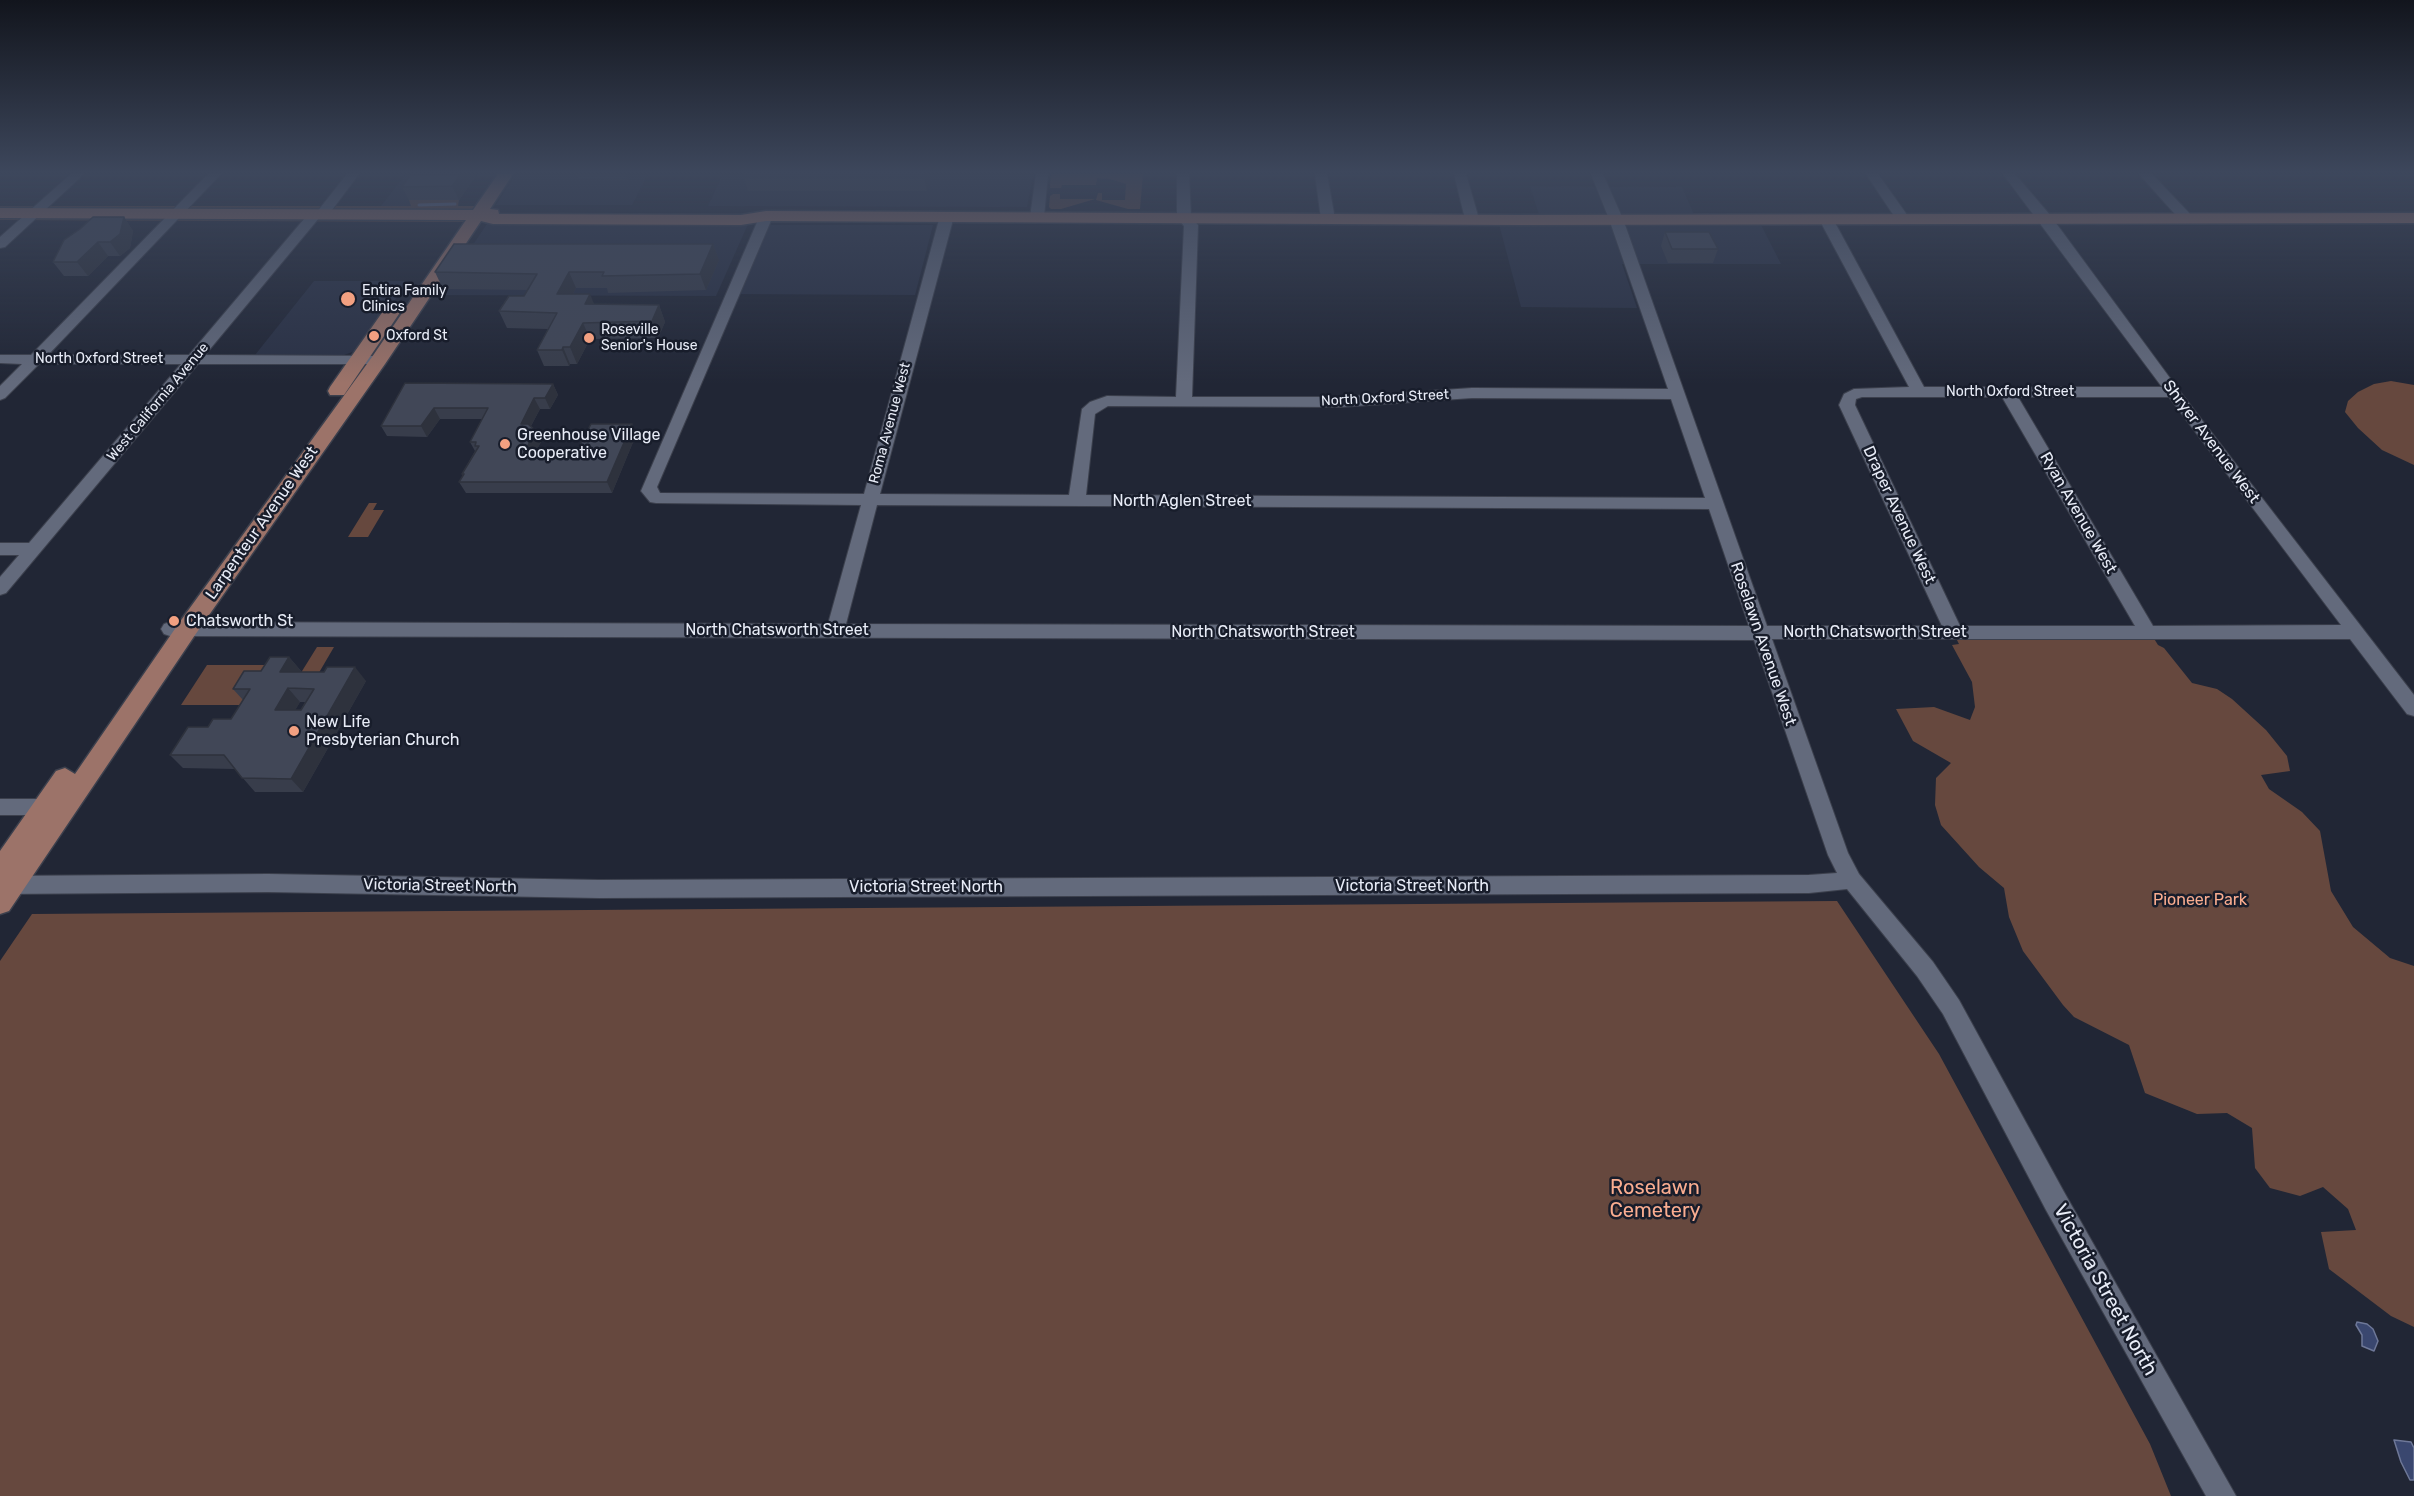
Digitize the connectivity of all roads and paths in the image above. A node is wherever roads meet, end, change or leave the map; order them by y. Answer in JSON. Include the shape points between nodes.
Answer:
{"nodes":[{"id":1,"x":147,"y":244,"type":"edge"},
{"id":2,"x":293,"y":244,"type":"edge"},
{"id":3,"x":450,"y":244,"type":"edge"},
{"id":4,"x":754,"y":244,"type":"edge"},
{"id":5,"x":939,"y":244,"type":"edge"},
{"id":6,"x":1190,"y":244,"type":"edge"},
{"id":7,"x":1625,"y":244,"type":"edge"},
{"id":8,"x":1839,"y":244,"type":"edge"},
{"id":9,"x":2064,"y":244,"type":"edge"},
{"id":10,"x":0,"y":359,"type":"edge"},
{"id":11,"x":35,"y":359,"type":"junction"},
{"id":12,"x":194,"y":359,"type":"junction"},
{"id":13,"x":368,"y":360,"type":"junction"},
{"id":14,"x":1919,"y":392,"type":"junction"},
{"id":15,"x":2173,"y":392,"type":"junction"},
{"id":16,"x":2008,"y":393,"type":"junction"},
{"id":17,"x":1676,"y":394,"type":"junction"},
{"id":18,"x":0,"y":395,"type":"edge"},
{"id":19,"x":1849,"y":397,"type":"joint"},
{"id":20,"x":1184,"y":400,"type":"junction"},
{"id":21,"x":869,"y":498,"type":"junction"},
{"id":22,"x":1077,"y":501,"type":"junction"},
{"id":23,"x":1714,"y":504,"type":"junction"},
{"id":24,"x":0,"y":549,"type":"edge"},
{"id":25,"x":33,"y":549,"type":"junction"},
{"id":26,"x":0,"y":589,"type":"edge"},
{"id":27,"x":179,"y":629,"type":"junction"},
{"id":28,"x":835,"y":630,"type":"junction"},
{"id":29,"x":1759,"y":632,"type":"junction"},
{"id":30,"x":1954,"y":632,"type":"junction"},
{"id":31,"x":2356,"y":632,"type":"junction"},
{"id":32,"x":2148,"y":633,"type":"junction"},
{"id":33,"x":2414,"y":709,"type":"edge"},
{"id":34,"x":0,"y":807,"type":"edge"},
{"id":35,"x":45,"y":807,"type":"junction"},
{"id":36,"x":4,"y":880,"type":"edge"},
{"id":37,"x":1852,"y":880,"type":"junction"},
{"id":38,"x":0,"y":903,"type":"edge"},
{"id":39,"x":1992,"y":1081,"type":"joint"},
{"id":40,"x":2222,"y":1496,"type":"edge"}],
"edges":[{"from":1,"to":11,"type":"street"},
{"from":2,"to":12,"type":"street","name":"West California Avenue"},
{"from":3,"to":13,"type":"main road","name":"Larpenteur Avenue West"},
{"from":4,"to":21,"type":"street","name":"North Aglen Street","via":[[649,487],[651,495],[663,500]]},
{"from":5,"to":21,"type":"street","name":"Roma Avenue West"},
{"from":6,"to":20,"type":"street"},
{"from":7,"to":17,"type":"street","name":"Roselawn Avenue West"},
{"from":8,"to":14,"type":"street"},
{"from":9,"to":15,"type":"street","name":"Shryer Avenue West"},
{"from":10,"to":11,"type":"street","name":"North Oxford Street"},
{"from":11,"to":12,"type":"street","name":"North Oxford Street"},
{"from":11,"to":18,"type":"street"},
{"from":12,"to":13,"type":"street","name":"North Oxford Street"},
{"from":12,"to":25,"type":"street","name":"West California Avenue"},
{"from":13,"to":27,"type":"main road","name":"Larpenteur Avenue West"},
{"from":14,"to":16,"type":"street","name":"North Oxford Street"},
{"from":14,"to":19,"type":"street","name":"North Oxford Street","via":[[1859,392]]},
{"from":15,"to":16,"type":"street","name":"North Oxford Street"},
{"from":15,"to":31,"type":"street","name":"Shryer Avenue West"},
{"from":16,"to":32,"type":"street","name":"Ryan Avenue West"},
{"from":17,"to":20,"type":"street","name":"North Oxford Street","via":[[1472,393],[1340,402]]},
{"from":17,"to":23,"type":"street","name":"Roselawn Avenue West"},
{"from":19,"to":30,"type":"street","name":"Draper Avenue West","via":[[1847,405]]},
{"from":20,"to":22,"type":"street","name":"North Oxford Street","via":[[1107,401],[1087,412]]},
{"from":21,"to":22,"type":"street","name":"North Aglen Street"},
{"from":21,"to":28,"type":"street","name":"Roma Avenue West"},
{"from":22,"to":23,"type":"street","name":"North Aglen Street"},
{"from":23,"to":29,"type":"street","name":"Roselawn Avenue West"},
{"from":24,"to":25,"type":"street"},
{"from":25,"to":26,"type":"street","name":"West California Avenue"},
{"from":27,"to":28,"type":"street","name":"North Chatsworth Street"},
{"from":27,"to":35,"type":"main road","name":"Larpenteur Avenue West"},
{"from":27,"to":36,"type":"main road","name":"Larpenteur Avenue West"},
{"from":28,"to":29,"type":"street","name":"North Chatsworth Street"},
{"from":29,"to":30,"type":"street","name":"North Chatsworth Street"},
{"from":29,"to":37,"type":"street","name":"Roselawn Avenue West","via":[[1827,828]]},
{"from":30,"to":32,"type":"street","name":"North Chatsworth Street"},
{"from":31,"to":32,"type":"street","name":"North Chatsworth Street"},
{"from":31,"to":33,"type":"street","name":"Shryer Avenue West"},
{"from":34,"to":35,"type":"street"},
{"from":35,"to":36,"type":"main road","name":"Larpenteur Avenue West"},
{"from":36,"to":37,"type":"street","name":"Victoria Street North","via":[[611,889],[1797,885]]},
{"from":36,"to":38,"type":"main road","name":"Larpenteur Avenue West"},
{"from":37,"to":39,"type":"street","name":"Roselawn Avenue West","via":[[1925,969]]},
{"from":39,"to":40,"type":"street","name":"Victoria Street North","via":[[2055,1201]]}]}
